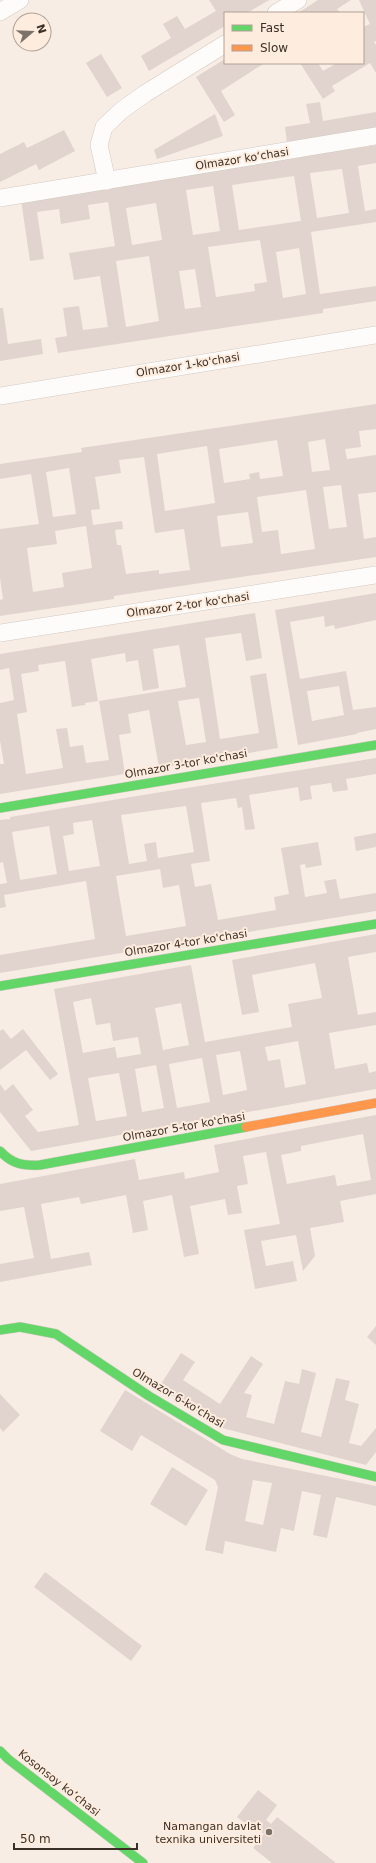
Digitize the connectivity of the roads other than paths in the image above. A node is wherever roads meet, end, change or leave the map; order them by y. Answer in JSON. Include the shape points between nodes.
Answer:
{"nodes":[{"id":1,"x":20,"y":0,"type":"edge"},
{"id":2,"x":298,"y":0,"type":"edge"},
{"id":3,"x":0,"y":12,"type":"edge"},
{"id":4,"x":278,"y":12,"type":"edge"},
{"id":5,"x":224,"y":45,"type":"edge"},
{"id":6,"x":376,"y":136,"type":"edge"},
{"id":7,"x":107,"y":181,"type":"junction"},
{"id":8,"x":0,"y":198,"type":"edge"},
{"id":9,"x":376,"y":335,"type":"edge"},
{"id":10,"x":0,"y":396,"type":"edge"},
{"id":11,"x":376,"y":575,"type":"edge"},
{"id":12,"x":0,"y":633,"type":"edge"},
{"id":13,"x":376,"y":744,"type":"edge"},
{"id":14,"x":0,"y":808,"type":"edge"},
{"id":15,"x":376,"y":924,"type":"edge"},
{"id":16,"x":0,"y":986,"type":"edge"},
{"id":17,"x":376,"y":1104,"type":"edge"},
{"id":18,"x":0,"y":1151,"type":"edge"},
{"id":19,"x":0,"y":1330,"type":"edge"},
{"id":20,"x":376,"y":1477,"type":"edge"},
{"id":21,"x":0,"y":1751,"type":"edge"},
{"id":22,"x":8,"y":1759,"type":"junction"},
{"id":23,"x":0,"y":1768,"type":"edge"},
{"id":24,"x":143,"y":1863,"type":"edge"}],
"edges":[{"from":1,"to":3,"type":"street"},
{"from":2,"to":4,"type":"street"},
{"from":5,"to":7,"type":"street","via":[[146,92],[104,127],[99,145]]},
{"from":6,"to":7,"type":"street","name":"Olmazor koʻchasi"},
{"from":7,"to":8,"type":"street","name":"Olmazor koʻchasi"},
{"from":9,"to":10,"type":"street","name":"Olmazor 1-ko'chasi"},
{"from":11,"to":12,"type":"street","name":"Olmazor 2-tor ko'chasi"},
{"from":13,"to":14,"type":"street","name":"Olmazor 3-tor ko'chasi"},
{"from":15,"to":16,"type":"street","name":"Olmazor 4-tor ko'chasi"},
{"from":17,"to":18,"type":"street","name":"Olmazor 5-tor ko'chasi","via":[[40,1165],[20,1166]]},
{"from":19,"to":20,"type":"street","name":"Olmazor 6-ko'chasi","via":[[20,1327],[56,1334],[149,1396],[223,1440]]},
{"from":21,"to":22,"type":"street","name":"Kosonsoy ko’chasi"},
{"from":22,"to":23,"type":"street"},
{"from":22,"to":24,"type":"street","name":"Kosonsoy ko’chasi"}]}
